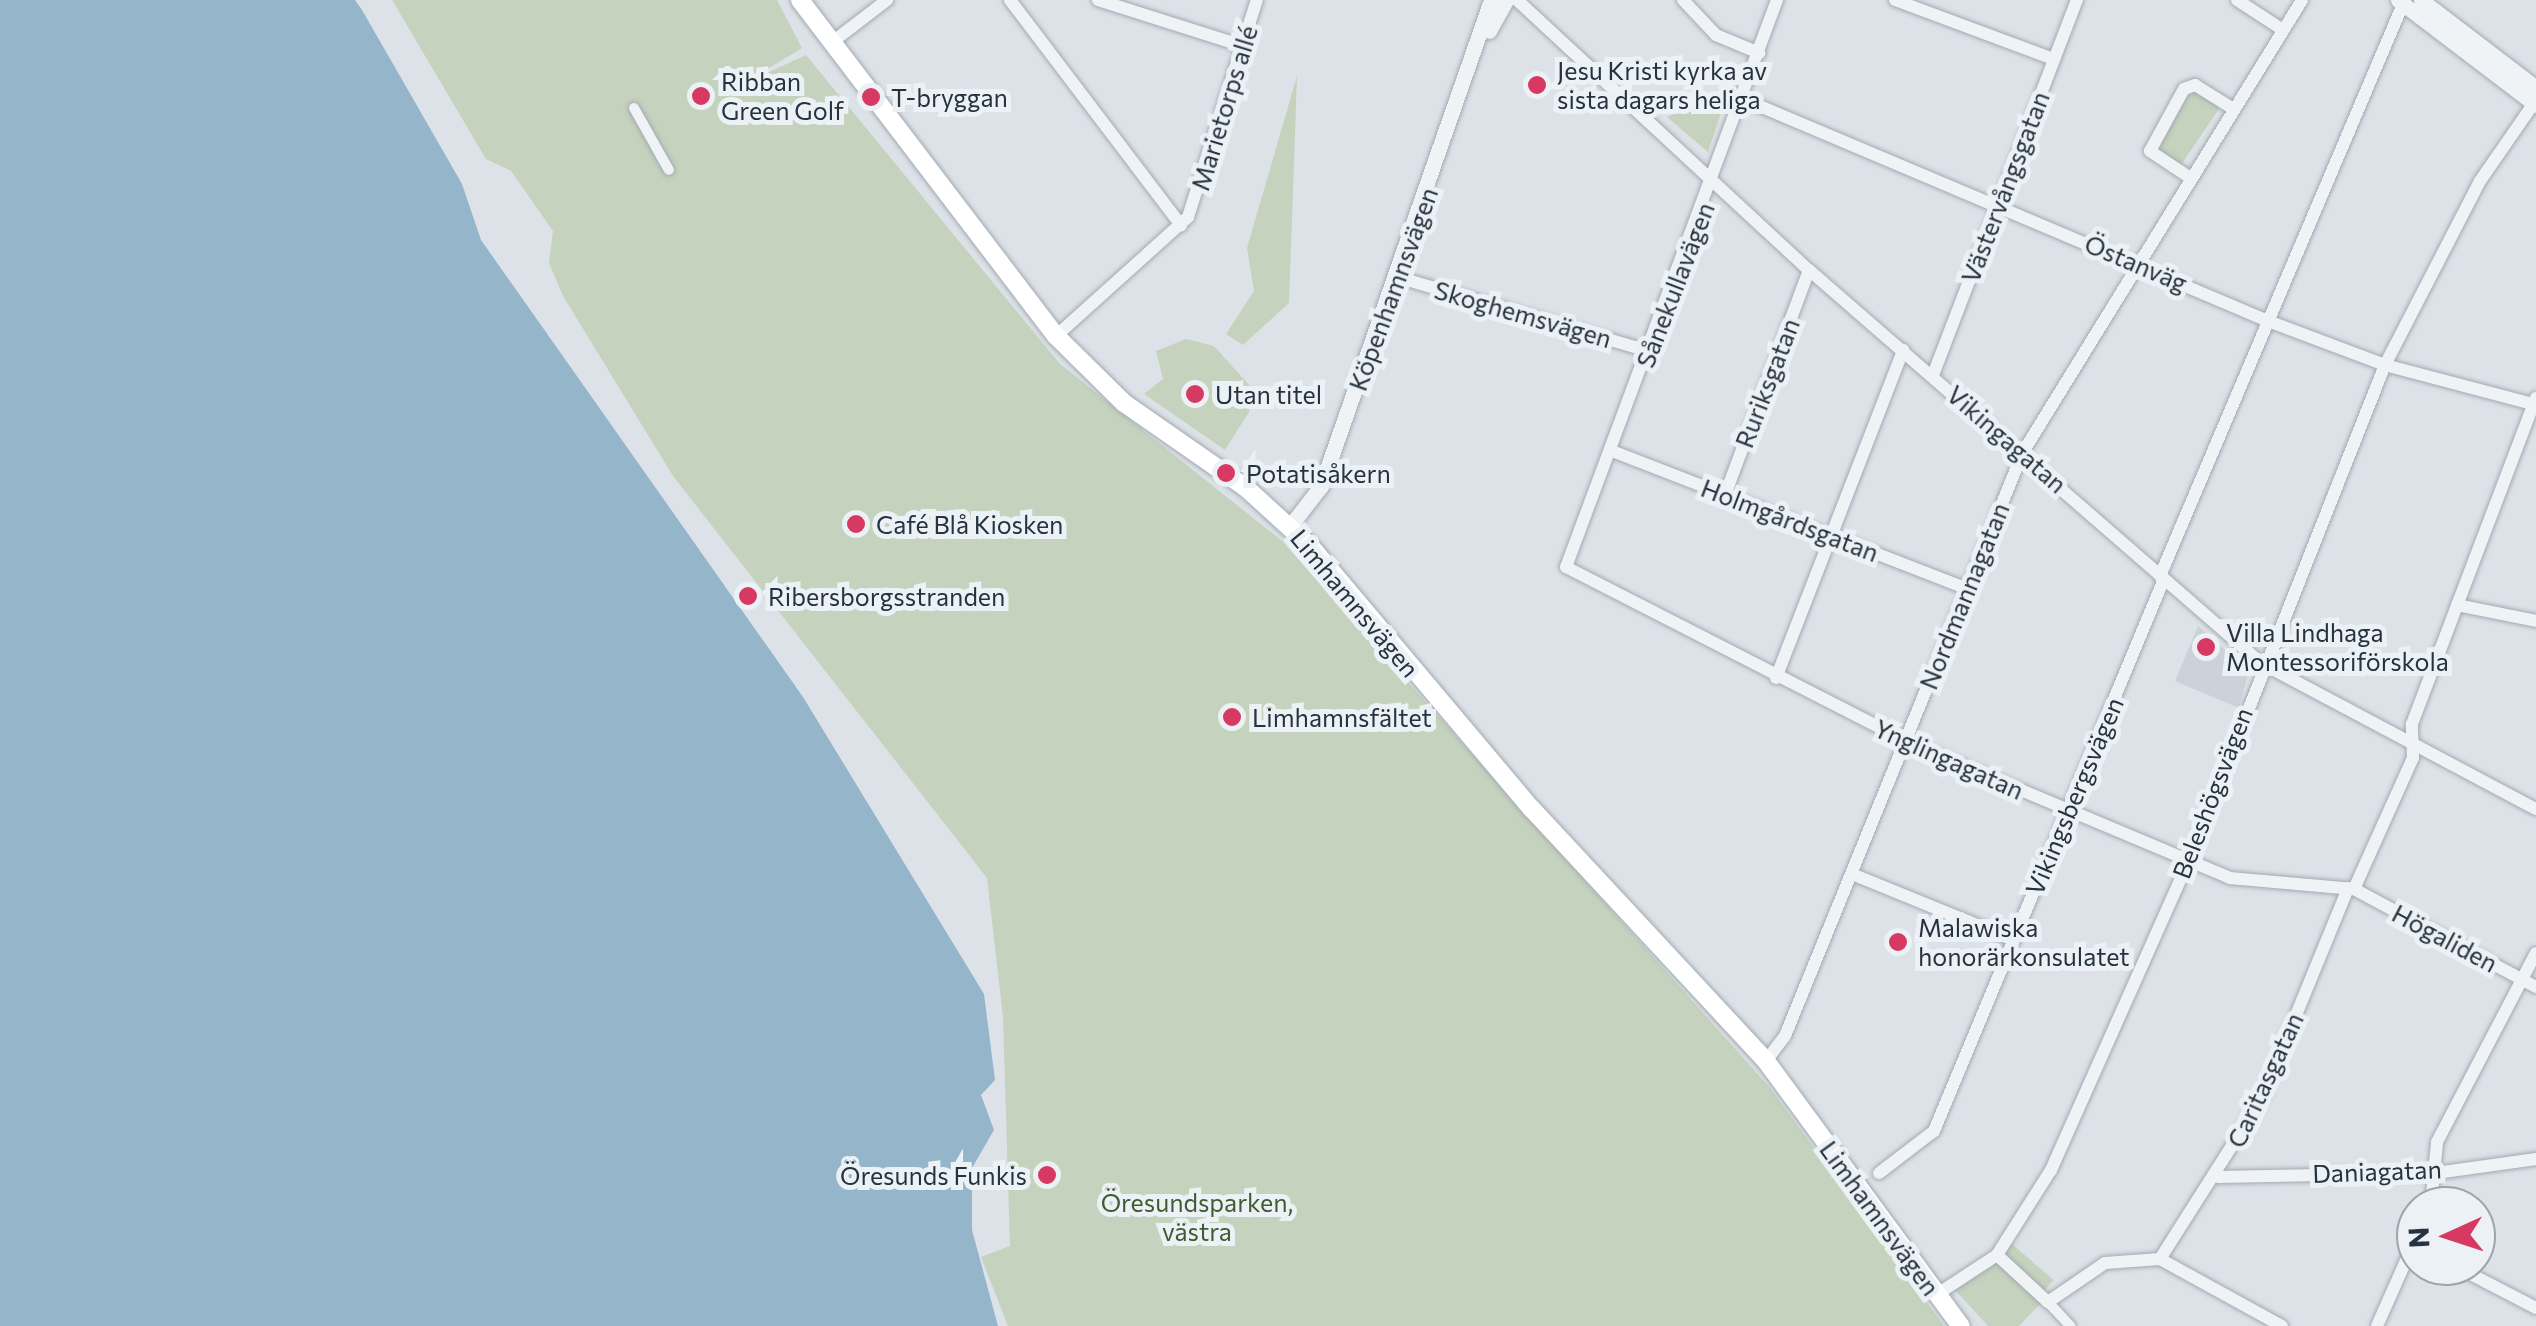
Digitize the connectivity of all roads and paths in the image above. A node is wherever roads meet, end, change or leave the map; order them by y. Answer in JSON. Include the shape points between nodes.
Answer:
{"nodes":[{"id":1,"x":800,"y":0,"type":"edge"},
{"id":2,"x":887,"y":0,"type":"edge"},
{"id":3,"x":1098,"y":0,"type":"edge"},
{"id":4,"x":1257,"y":0,"type":"edge"},
{"id":5,"x":1490,"y":0,"type":"edge"},
{"id":6,"x":1506,"y":0,"type":"edge"},
{"id":7,"x":1684,"y":0,"type":"edge"},
{"id":8,"x":1777,"y":0,"type":"edge"},
{"id":9,"x":1895,"y":0,"type":"edge"},
{"id":10,"x":2077,"y":0,"type":"edge"},
{"id":11,"x":2237,"y":0,"type":"edge"},
{"id":12,"x":2302,"y":0,"type":"edge"},
{"id":13,"x":2421,"y":0,"type":"edge"},
{"id":14,"x":1012,"y":1,"type":"edge"},
{"id":15,"x":1521,"y":1,"type":"edge"},
{"id":16,"x":2400,"y":2,"type":"edge"},
{"id":17,"x":2283,"y":30,"type":"junction"},
{"id":18,"x":831,"y":43,"type":"junction"},
{"id":19,"x":1482,"y":43,"type":"junction"},
{"id":20,"x":1242,"y":46,"type":"junction"},
{"id":21,"x":1759,"y":53,"type":"junction"},
{"id":22,"x":2054,"y":59,"type":"junction"},
{"id":23,"x":1743,"y":99,"type":"junction"},
{"id":24,"x":2535,"y":99,"type":"edge"},
{"id":25,"x":634,"y":108,"type":"dead end"},
{"id":26,"x":2232,"y":108,"type":"junction"},
{"id":27,"x":669,"y":170,"type":"dead end"},
{"id":28,"x":2190,"y":177,"type":"junction"},
{"id":29,"x":1716,"y":178,"type":"junction"},
{"id":30,"x":1998,"y":206,"type":"junction"},
{"id":31,"x":1180,"y":225,"type":"junction"},
{"id":32,"x":2138,"y":263,"type":"junction"},
{"id":33,"x":1809,"y":270,"type":"junction"},
{"id":34,"x":1397,"y":277,"type":"junction"},
{"id":35,"x":2268,"y":321,"type":"junction"},
{"id":36,"x":1056,"y":336,"type":"junction"},
{"id":37,"x":1903,"y":350,"type":"junction"},
{"id":38,"x":1648,"y":352,"type":"junction"},
{"id":39,"x":2385,"y":365,"type":"junction"},
{"id":40,"x":1933,"y":374,"type":"junction"},
{"id":41,"x":2535,"y":402,"type":"edge"},
{"id":42,"x":1612,"y":451,"type":"junction"},
{"id":43,"x":2023,"y":452,"type":"junction"},
{"id":44,"x":1726,"y":495,"type":"junction"},
{"id":45,"x":1290,"y":526,"type":"junction"},
{"id":46,"x":1833,"y":537,"type":"junction"},
{"id":47,"x":1566,"y":567,"type":"joint"},
{"id":48,"x":2162,"y":577,"type":"junction"},
{"id":49,"x":1967,"y":589,"type":"junction"},
{"id":50,"x":2457,"y":605,"type":"junction"},
{"id":51,"x":2536,"y":621,"type":"edge"},
{"id":52,"x":2261,"y":664,"type":"junction"},
{"id":53,"x":1776,"y":678,"type":"junction"},
{"id":54,"x":1905,"y":742,"type":"junction"},
{"id":55,"x":2412,"y":742,"type":"junction"},
{"id":56,"x":2536,"y":809,"type":"edge"},
{"id":57,"x":2068,"y":810,"type":"junction"},
{"id":58,"x":2188,"y":860,"type":"junction"},
{"id":59,"x":1852,"y":874,"type":"junction"},
{"id":60,"x":2351,"y":888,"type":"junction"},
{"id":61,"x":2014,"y":940,"type":"junction"},
{"id":62,"x":2536,"y":953,"type":"edge"},
{"id":63,"x":2520,"y":978,"type":"junction"},
{"id":64,"x":2536,"y":987,"type":"edge"},
{"id":65,"x":1766,"y":1062,"type":"junction"},
{"id":66,"x":2536,"y":1159,"type":"edge"},
{"id":67,"x":2436,"y":1173,"type":"junction"},
{"id":68,"x":1879,"y":1174,"type":"dead end"},
{"id":69,"x":2218,"y":1177,"type":"junction"},
{"id":70,"x":2434,"y":1186,"type":"edge"},
{"id":71,"x":1997,"y":1256,"type":"junction"},
{"id":72,"x":2160,"y":1259,"type":"junction"},
{"id":73,"x":2396,"y":1284,"type":"edge"},
{"id":74,"x":2494,"y":1286,"type":"edge"},
{"id":75,"x":1936,"y":1296,"type":"junction"},
{"id":76,"x":2048,"y":1302,"type":"junction"},
{"id":77,"x":2536,"y":1308,"type":"edge"},
{"id":78,"x":1962,"y":1326,"type":"edge"},
{"id":79,"x":2070,"y":1326,"type":"edge"},
{"id":80,"x":2282,"y":1326,"type":"edge"},
{"id":81,"x":2377,"y":1326,"type":"edge"}],
"edges":[{"from":1,"to":18,"type":"main road","name":"Limhamnsvägen"},
{"from":2,"to":18,"type":"street"},
{"from":3,"to":20,"type":"street"},
{"from":4,"to":20,"type":"street","name":"Marietorps allé"},
{"from":5,"to":19,"type":"street","name":"Köpenhamnsvägen"},
{"from":6,"to":19,"type":"street","name":"Köpenhamnsvägen"},
{"from":7,"to":21,"type":"street","via":[[1716,34]]},
{"from":8,"to":21,"type":"street","name":"Sånekullavägen"},
{"from":9,"to":22,"type":"street"},
{"from":10,"to":22,"type":"street","name":"Västervångsgatan"},
{"from":11,"to":17,"type":"street"},
{"from":12,"to":17,"type":"street","name":"Nordmannagatan"},
{"from":13,"to":24,"type":"street"},
{"from":14,"to":31,"type":"street"},
{"from":15,"to":29,"type":"street","name":"Vikingagatan"},
{"from":16,"to":24,"type":"street"},
{"from":16,"to":35,"type":"street","name":"Vikingsbergsvägen"},
{"from":17,"to":26,"type":"street","name":"Nordmannagatan"},
{"from":18,"to":36,"type":"main road","name":"Limhamnsvägen"},
{"from":19,"to":34,"type":"street","name":"Köpenhamnsvägen"},
{"from":20,"to":31,"type":"street","name":"Marietorps allé","via":[[1199,194]]},
{"from":21,"to":23,"type":"street","name":"Sånekullavägen"},
{"from":22,"to":30,"type":"street","name":"Västervångsgatan"},
{"from":23,"to":29,"type":"street","name":"Sånekullavägen"},
{"from":23,"to":30,"type":"street","name":"Östanväg"},
{"from":24,"to":39,"type":"street","name":"Beleshögsvägen","via":[[2470,198]]},
{"from":25,"to":27,"type":"street"},
{"from":26,"to":28,"type":"street","name":"Nordmannagatan"},
{"from":26,"to":28,"type":"street","via":[[2195,85],[2184,89],[2150,151]]},
{"from":28,"to":32,"type":"street","name":"Nordmannagatan"},
{"from":29,"to":33,"type":"street","name":"Vikingagatan"},
{"from":29,"to":38,"type":"street","name":"Sånekullavägen"},
{"from":30,"to":32,"type":"street","name":"Östanväg"},
{"from":30,"to":40,"type":"street","name":"Västervångsgatan"},
{"from":31,"to":36,"type":"street","name":"Marietorps allé"},
{"from":32,"to":35,"type":"street","name":"Östanväg"},
{"from":32,"to":43,"type":"street","name":"Nordmannagatan"},
{"from":33,"to":37,"type":"street","name":"Vikingagatan"},
{"from":33,"to":44,"type":"street","name":"Ruriksgatan"},
{"from":34,"to":38,"type":"street","name":"Skoghemsvägen"},
{"from":34,"to":45,"type":"street","name":"Köpenhamnsvägen","via":[[1321,486]]},
{"from":35,"to":39,"type":"street","name":"Östanväg"},
{"from":35,"to":48,"type":"street","name":"Vikingsbergsvägen"},
{"from":36,"to":45,"type":"main road","name":"Limhamnsvägen","via":[[1124,403]]},
{"from":37,"to":40,"type":"street","name":"Vikingagatan"},
{"from":37,"to":46,"type":"street"},
{"from":38,"to":42,"type":"street","name":"Sånekullavägen"},
{"from":39,"to":41,"type":"street","name":"Östanväg"},
{"from":39,"to":52,"type":"street","name":"Beleshögsvägen"},
{"from":40,"to":43,"type":"street","name":"Vikingagatan"},
{"from":41,"to":50,"type":"street","name":"Caritasgatan"},
{"from":42,"to":44,"type":"street","name":"Holmgårdsgatan"},
{"from":42,"to":47,"type":"street","name":"Sånekullavägen"},
{"from":43,"to":48,"type":"street","name":"Vikingagatan"},
{"from":43,"to":49,"type":"street","name":"Nordmannagatan"},
{"from":44,"to":46,"type":"street","name":"Holmgårdsgatan"},
{"from":45,"to":65,"type":"main road","name":"Limhamnsvägen","via":[[1532,809]]},
{"from":46,"to":49,"type":"street","name":"Holmgårdsgatan"},
{"from":46,"to":53,"type":"street"},
{"from":47,"to":53,"type":"street","name":"Ynglingagatan"},
{"from":48,"to":52,"type":"street","name":"Vikingagatan"},
{"from":48,"to":57,"type":"street","name":"Vikingsbergsvägen"},
{"from":49,"to":54,"type":"street","name":"Nordmannagatan"},
{"from":50,"to":51,"type":"street"},
{"from":50,"to":55,"type":"street","name":"Caritasgatan"},
{"from":52,"to":55,"type":"street","name":"Vikingagatan"},
{"from":52,"to":58,"type":"street","name":"Beleshögsvägen"},
{"from":53,"to":54,"type":"street","name":"Ynglingagatan"},
{"from":54,"to":57,"type":"street","name":"Ynglingagatan"},
{"from":54,"to":59,"type":"street","name":"Nordmannagatan"},
{"from":55,"to":56,"type":"street","name":"Vikingagatan"},
{"from":55,"to":60,"type":"street","name":"Caritasgatan"},
{"from":57,"to":58,"type":"street","name":"Ynglingagatan"},
{"from":57,"to":61,"type":"street","name":"Vikingsbergsvägen"},
{"from":58,"to":60,"type":"street","name":"Ynglingagatan","via":[[2242,880]]},
{"from":58,"to":71,"type":"street","name":"Beleshögsvägen","via":[[2050,1170]]},
{"from":59,"to":61,"type":"street"},
{"from":59,"to":65,"type":"street","name":"Nordmannagatan"},
{"from":60,"to":63,"type":"street","name":"Högaliden"},
{"from":60,"to":69,"type":"street","name":"Caritasgatan","via":[[2262,1098]]},
{"from":61,"to":68,"type":"street","name":"Vikingsbergsvägen","via":[[1934,1132],[1888,1158]]},
{"from":62,"to":63,"type":"street"},
{"from":63,"to":64,"type":"street","name":"Högaliden"},
{"from":63,"to":67,"type":"street","via":[[2437,1142]]},
{"from":65,"to":75,"type":"main road","name":"Limhamnsvägen"},
{"from":66,"to":67,"type":"street","name":"Daniagatan"},
{"from":67,"to":69,"type":"street","name":"Daniagatan"},
{"from":67,"to":70,"type":"street"},
{"from":69,"to":72,"type":"street","name":"Caritasgatan"},
{"from":71,"to":75,"type":"street","name":"Beleshögsvägen"},
{"from":71,"to":76,"type":"street"},
{"from":72,"to":76,"type":"street","via":[[2105,1263]]},
{"from":72,"to":80,"type":"street"},
{"from":73,"to":81,"type":"street"},
{"from":74,"to":77,"type":"street"},
{"from":75,"to":78,"type":"main road","name":"Limhamnsvägen"},
{"from":76,"to":79,"type":"street"}]}
